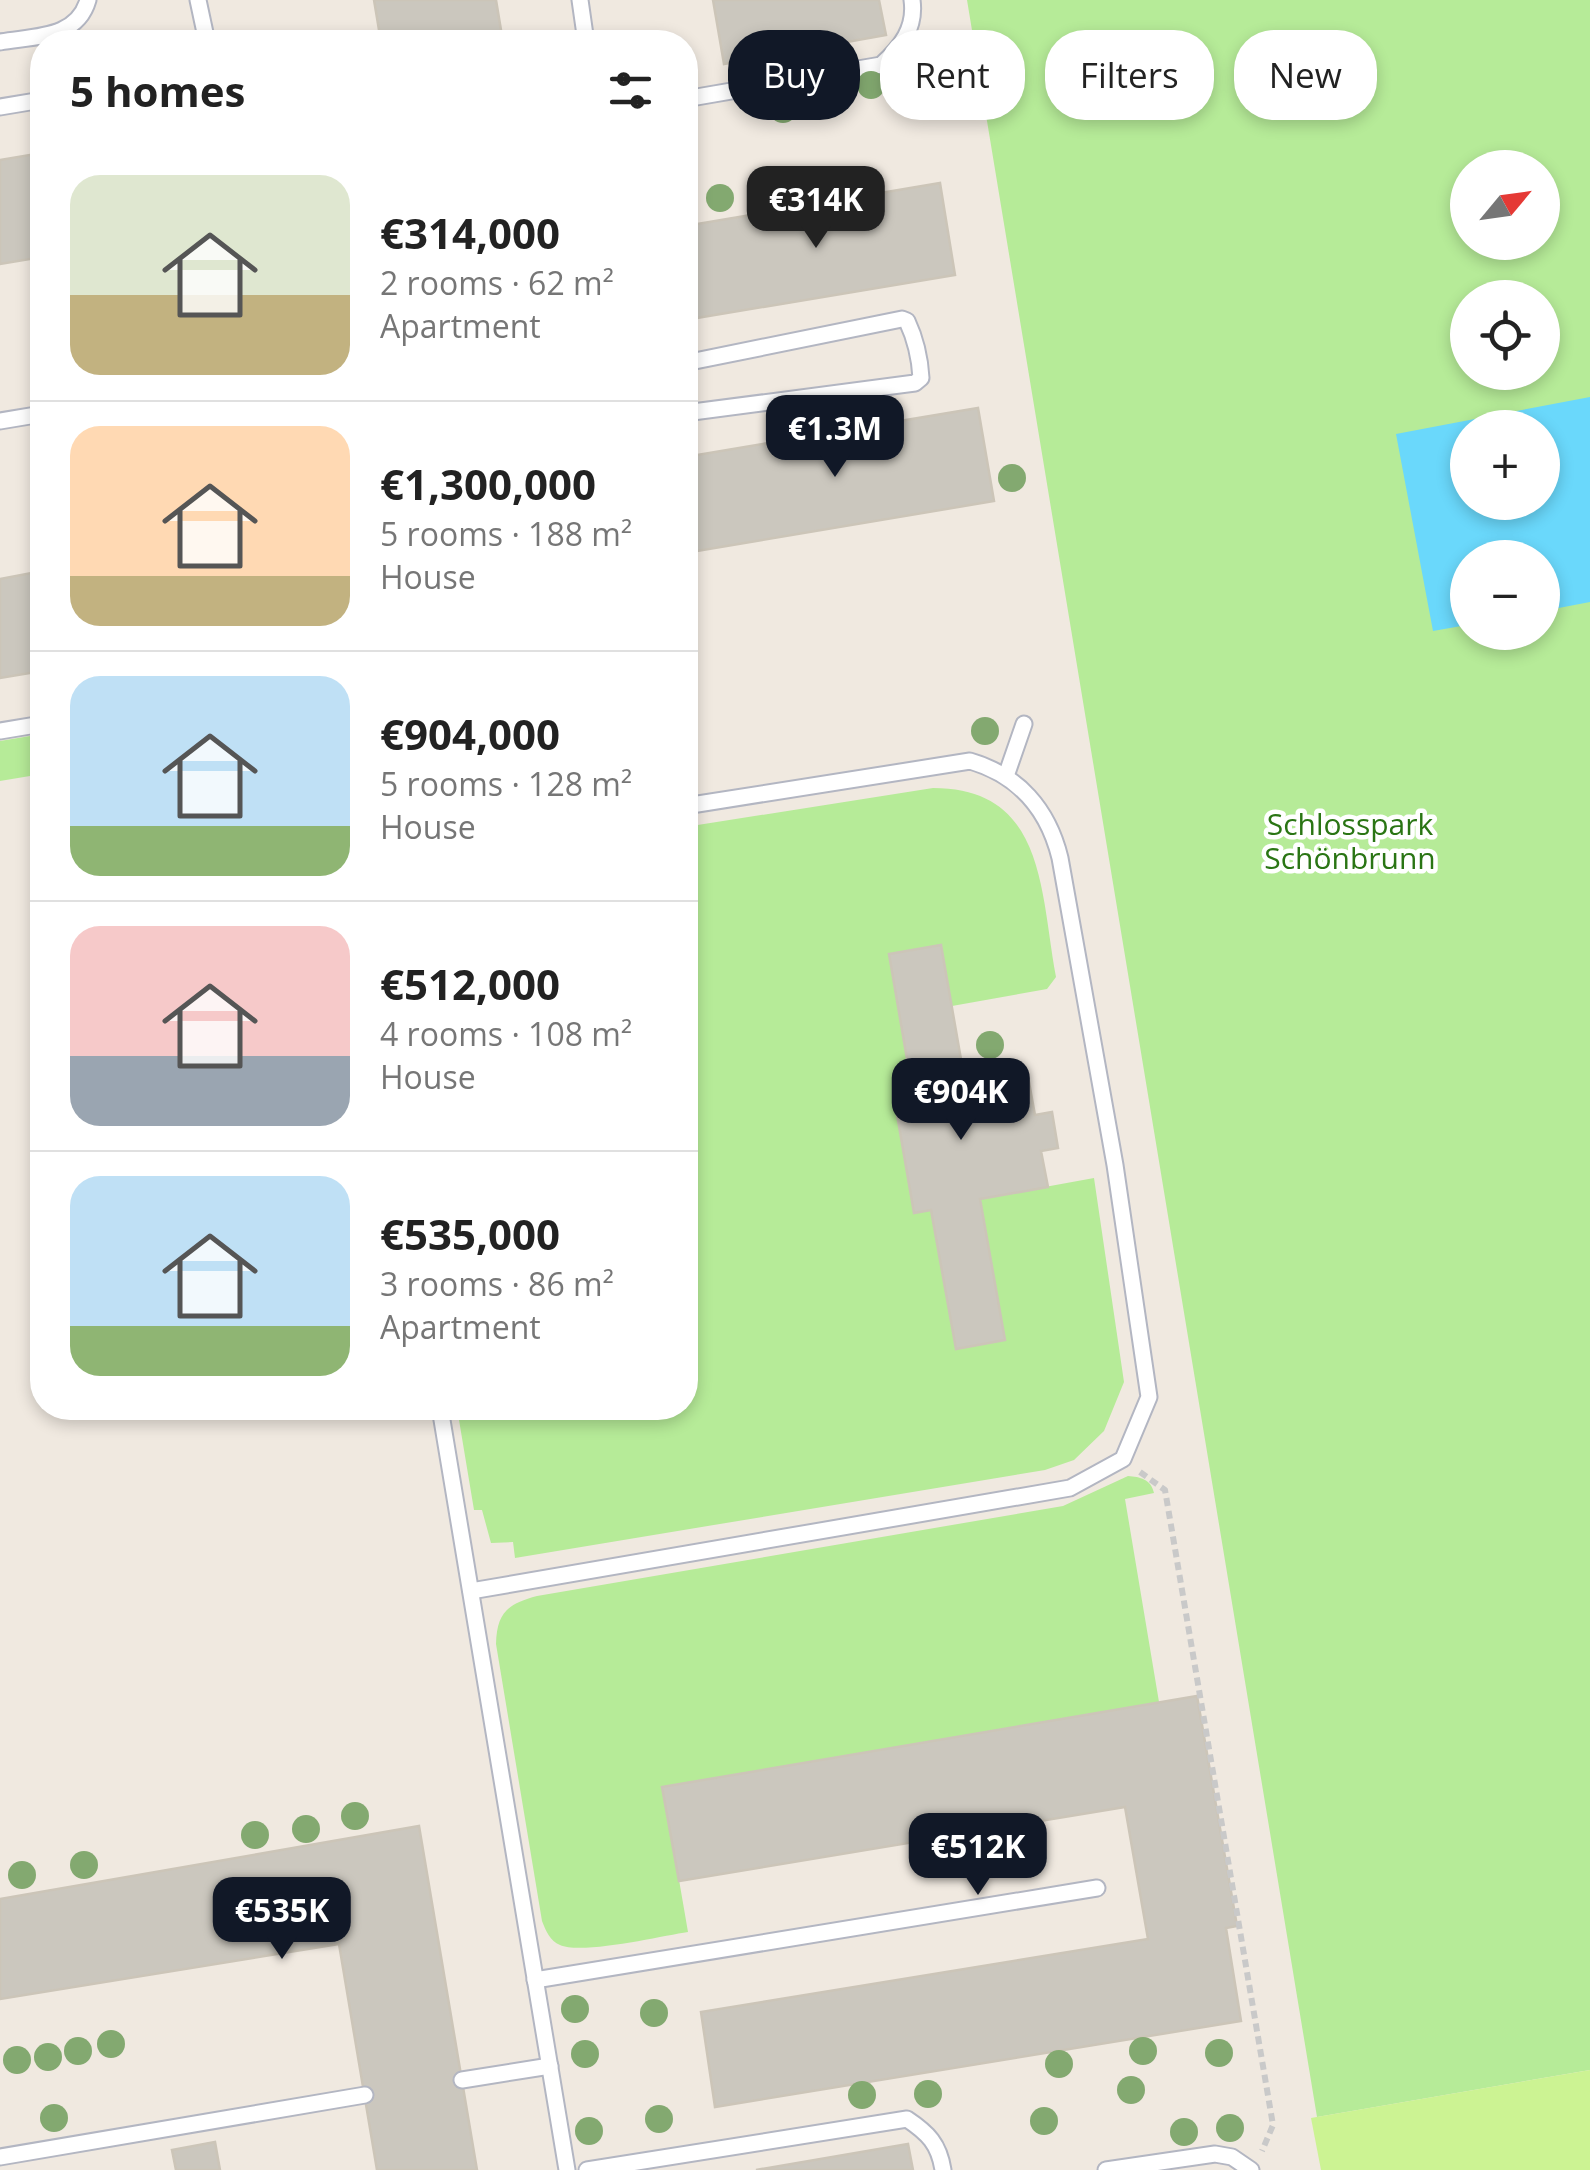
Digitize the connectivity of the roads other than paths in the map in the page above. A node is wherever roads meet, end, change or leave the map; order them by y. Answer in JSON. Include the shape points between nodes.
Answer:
{"nodes":[{"id":1,"x":88,"y":0,"type":"edge"},
{"id":2,"x":198,"y":0,"type":"edge"},
{"id":3,"x":580,"y":0,"type":"edge"},
{"id":4,"x":912,"y":0,"type":"edge"},
{"id":5,"x":68,"y":30,"type":"edge"},
{"id":6,"x":204,"y":30,"type":"edge"},
{"id":7,"x":584,"y":30,"type":"edge"},
{"id":8,"x":30,"y":37,"type":"edge"},
{"id":9,"x":0,"y":42,"type":"edge"},
{"id":10,"x":698,"y":97,"type":"edge"},
{"id":11,"x":30,"y":102,"type":"edge"},
{"id":12,"x":0,"y":107,"type":"edge"},
{"id":13,"x":698,"y":361,"type":"edge"},
{"id":14,"x":698,"y":412,"type":"edge"},
{"id":15,"x":30,"y":416,"type":"edge"},
{"id":16,"x":0,"y":420,"type":"edge"},
{"id":17,"x":1024,"y":724,"type":"dead end"},
{"id":18,"x":30,"y":726,"type":"edge"},
{"id":19,"x":0,"y":731,"type":"edge"},
{"id":20,"x":1006,"y":776,"type":"junction"},
{"id":21,"x":698,"y":804,"type":"edge"},
{"id":22,"x":442,"y":1420,"type":"edge"},
{"id":23,"x":471,"y":1590,"type":"junction"},
{"id":24,"x":1097,"y":1888,"type":"dead end"},
{"id":25,"x":536,"y":1980,"type":"junction"},
{"id":26,"x":550,"y":2066,"type":"junction"},
{"id":27,"x":462,"y":2080,"type":"dead end"},
{"id":28,"x":365,"y":2095,"type":"dead end"},
{"id":29,"x":0,"y":2156,"type":"edge"},
{"id":30,"x":567,"y":2170,"type":"edge"},
{"id":31,"x":587,"y":2170,"type":"edge"},
{"id":32,"x":943,"y":2170,"type":"edge"},
{"id":33,"x":1106,"y":2170,"type":"edge"},
{"id":34,"x":1251,"y":2170,"type":"edge"}],
"edges":[{"from":1,"to":5,"type":"lane"},
{"from":2,"to":6,"type":"lane"},
{"from":3,"to":7,"type":"lane"},
{"from":4,"to":10,"type":"lane","via":[[914,17],[900,48],[881,65]]},
{"from":8,"to":9,"type":"lane"},
{"from":11,"to":12,"type":"lane"},
{"from":13,"to":14,"type":"lane","via":[[902,320],[911,329],[921,378]]},
{"from":15,"to":16,"type":"lane"},
{"from":17,"to":20,"type":"lane"},
{"from":18,"to":19,"type":"lane"},
{"from":20,"to":21,"type":"lane","via":[[970,761],[946,762]]},
{"from":20,"to":23,"type":"lane","via":[[1034,801],[1055,838],[1115,1165],[1149,1397],[1123,1460],[1070,1488]]},
{"from":22,"to":23,"type":"lane"},
{"from":23,"to":25,"type":"lane"},
{"from":24,"to":25,"type":"lane"},
{"from":25,"to":26,"type":"lane"},
{"from":26,"to":27,"type":"lane"},
{"from":26,"to":30,"type":"lane"},
{"from":28,"to":29,"type":"lane"},
{"from":31,"to":32,"type":"lane","via":[[907,2120],[940,2149]]},
{"from":33,"to":34,"type":"lane","via":[[1215,2154]]}]}
